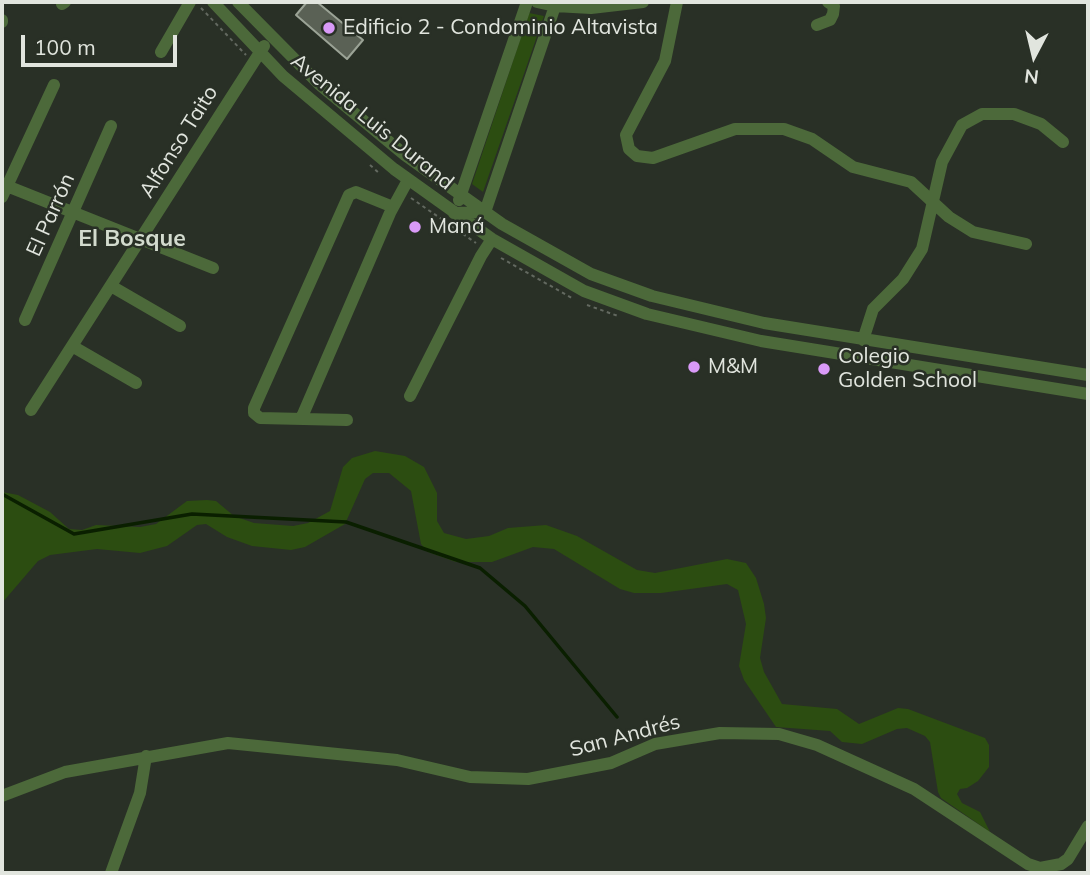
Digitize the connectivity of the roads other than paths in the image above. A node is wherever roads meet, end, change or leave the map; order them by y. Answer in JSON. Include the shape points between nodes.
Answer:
{"nodes":[{"id":1,"x":190,"y":2,"type":"edge"},
{"id":2,"x":213,"y":2,"type":"edge"},
{"id":3,"x":238,"y":2,"type":"edge"},
{"id":4,"x":527,"y":2,"type":"edge"},
{"id":5,"x":537,"y":2,"type":"edge"},
{"id":6,"x":643,"y":2,"type":"edge"},
{"id":7,"x":677,"y":2,"type":"edge"},
{"id":8,"x":828,"y":2,"type":"edge"},
{"id":9,"x":555,"y":6,"type":"junction"},
{"id":10,"x":817,"y":25,"type":"dead end"},
{"id":11,"x":271,"y":38,"type":"junction"},
{"id":12,"x":161,"y":52,"type":"dead end"},
{"id":13,"x":255,"y":56,"type":"junction"},
{"id":14,"x":54,"y":85,"type":"dead end"},
{"id":15,"x":111,"y":126,"type":"dead end"},
{"id":16,"x":1062,"y":142,"type":"dead end"},
{"id":17,"x":405,"y":185,"type":"junction"},
{"id":18,"x":4,"y":189,"type":"edge"},
{"id":19,"x":460,"y":195,"type":"junction"},
{"id":20,"x":933,"y":201,"type":"junction"},
{"id":21,"x":393,"y":207,"type":"junction"},
{"id":22,"x":74,"y":212,"type":"junction"},
{"id":23,"x":485,"y":212,"type":"junction"},
{"id":24,"x":454,"y":213,"type":"junction"},
{"id":25,"x":141,"y":238,"type":"junction"},
{"id":26,"x":489,"y":244,"type":"junction"},
{"id":27,"x":1026,"y":244,"type":"dead end"},
{"id":28,"x":213,"y":268,"type":"dead end"},
{"id":29,"x":111,"y":286,"type":"junction"},
{"id":30,"x":25,"y":320,"type":"dead end"},
{"id":31,"x":180,"y":326,"type":"dead end"},
{"id":32,"x":863,"y":340,"type":"junction"},
{"id":33,"x":72,"y":346,"type":"junction"},
{"id":34,"x":1088,"y":375,"type":"edge"},
{"id":35,"x":136,"y":383,"type":"dead end"},
{"id":36,"x":1088,"y":394,"type":"edge"},
{"id":37,"x":410,"y":396,"type":"dead end"},
{"id":38,"x":31,"y":410,"type":"dead end"},
{"id":39,"x":301,"y":419,"type":"junction"},
{"id":40,"x":347,"y":420,"type":"dead end"},
{"id":41,"x":146,"y":756,"type":"junction"},
{"id":42,"x":2,"y":796,"type":"edge"},
{"id":43,"x":1088,"y":826,"type":"edge"},
{"id":44,"x":111,"y":873,"type":"edge"}],
"edges":[{"from":1,"to":12,"type":"street"},
{"from":2,"to":13,"type":"street","name":"Avenida Luis Durand"},
{"from":3,"to":11,"type":"street","name":"Avenida Luis Durand"},
{"from":4,"to":19,"type":"street"},
{"from":5,"to":9,"type":"street"},
{"from":6,"to":9,"type":"street","via":[[591,8]]},
{"from":7,"to":20,"type":"street","via":[[665,61],[625,135],[633,153],[653,158],[735,129],[784,129],[812,139],[853,167],[911,182]]},
{"from":8,"to":10,"type":"street","via":[[834,6],[833,14]]},
{"from":9,"to":23,"type":"street"},
{"from":11,"to":13,"type":"street","name":"Alfonso Taito"},
{"from":11,"to":19,"type":"street","name":"Avenida Luis Durand","via":[[343,105]]},
{"from":13,"to":17,"type":"street","name":"Avenida Luis Durand"},
{"from":13,"to":25,"type":"street","name":"Alfonso Taito"},
{"from":14,"to":18,"type":"street"},
{"from":15,"to":22,"type":"street","name":"El Parrón"},
{"from":16,"to":20,"type":"street","via":[[1025,117],[1003,113],[975,116],[954,137]]},
{"from":17,"to":21,"type":"street"},
{"from":17,"to":24,"type":"street","name":"Avenida Luis Durand"},
{"from":18,"to":22,"type":"street"},
{"from":19,"to":23,"type":"street","name":"Avenida Luis Durand"},
{"from":19,"to":24,"type":"street"},
{"from":20,"to":27,"type":"street","via":[[973,232]]},
{"from":20,"to":32,"type":"street","via":[[918,257],[873,309]]},
{"from":21,"to":39,"type":"street"},
{"from":21,"to":39,"type":"street","via":[[356,192],[349,195],[254,408],[260,418]]},
{"from":22,"to":25,"type":"street"},
{"from":22,"to":30,"type":"street","name":"El Parrón"},
{"from":23,"to":24,"type":"street"},
{"from":23,"to":32,"type":"street","name":"Avenida Luis Durand","via":[[562,260],[632,290],[719,313]]},
{"from":24,"to":26,"type":"street","name":"Avenida Luis Durand"},
{"from":25,"to":28,"type":"street"},
{"from":25,"to":29,"type":"street","name":"Alfonso Taito"},
{"from":26,"to":36,"type":"street","name":"Avenida Luis Durand","via":[[584,291],[658,317],[818,352]]},
{"from":26,"to":37,"type":"street"},
{"from":29,"to":31,"type":"street"},
{"from":29,"to":33,"type":"street","name":"Alfonso Taito"},
{"from":32,"to":34,"type":"street","name":"Avenida Luis Durand"},
{"from":33,"to":35,"type":"street"},
{"from":33,"to":38,"type":"street","name":"Alfonso Taito"},
{"from":39,"to":40,"type":"street"},
{"from":41,"to":42,"type":"street","name":"San Andrés","via":[[65,772]]},
{"from":41,"to":43,"type":"street","name":"San Andrés","via":[[228,743],[397,760],[470,777],[528,779],[611,763],[655,744],[720,733],[779,734],[817,745],[914,789],[1028,864],[1061,864]]},
{"from":41,"to":44,"type":"street","via":[[140,793]]}]}
